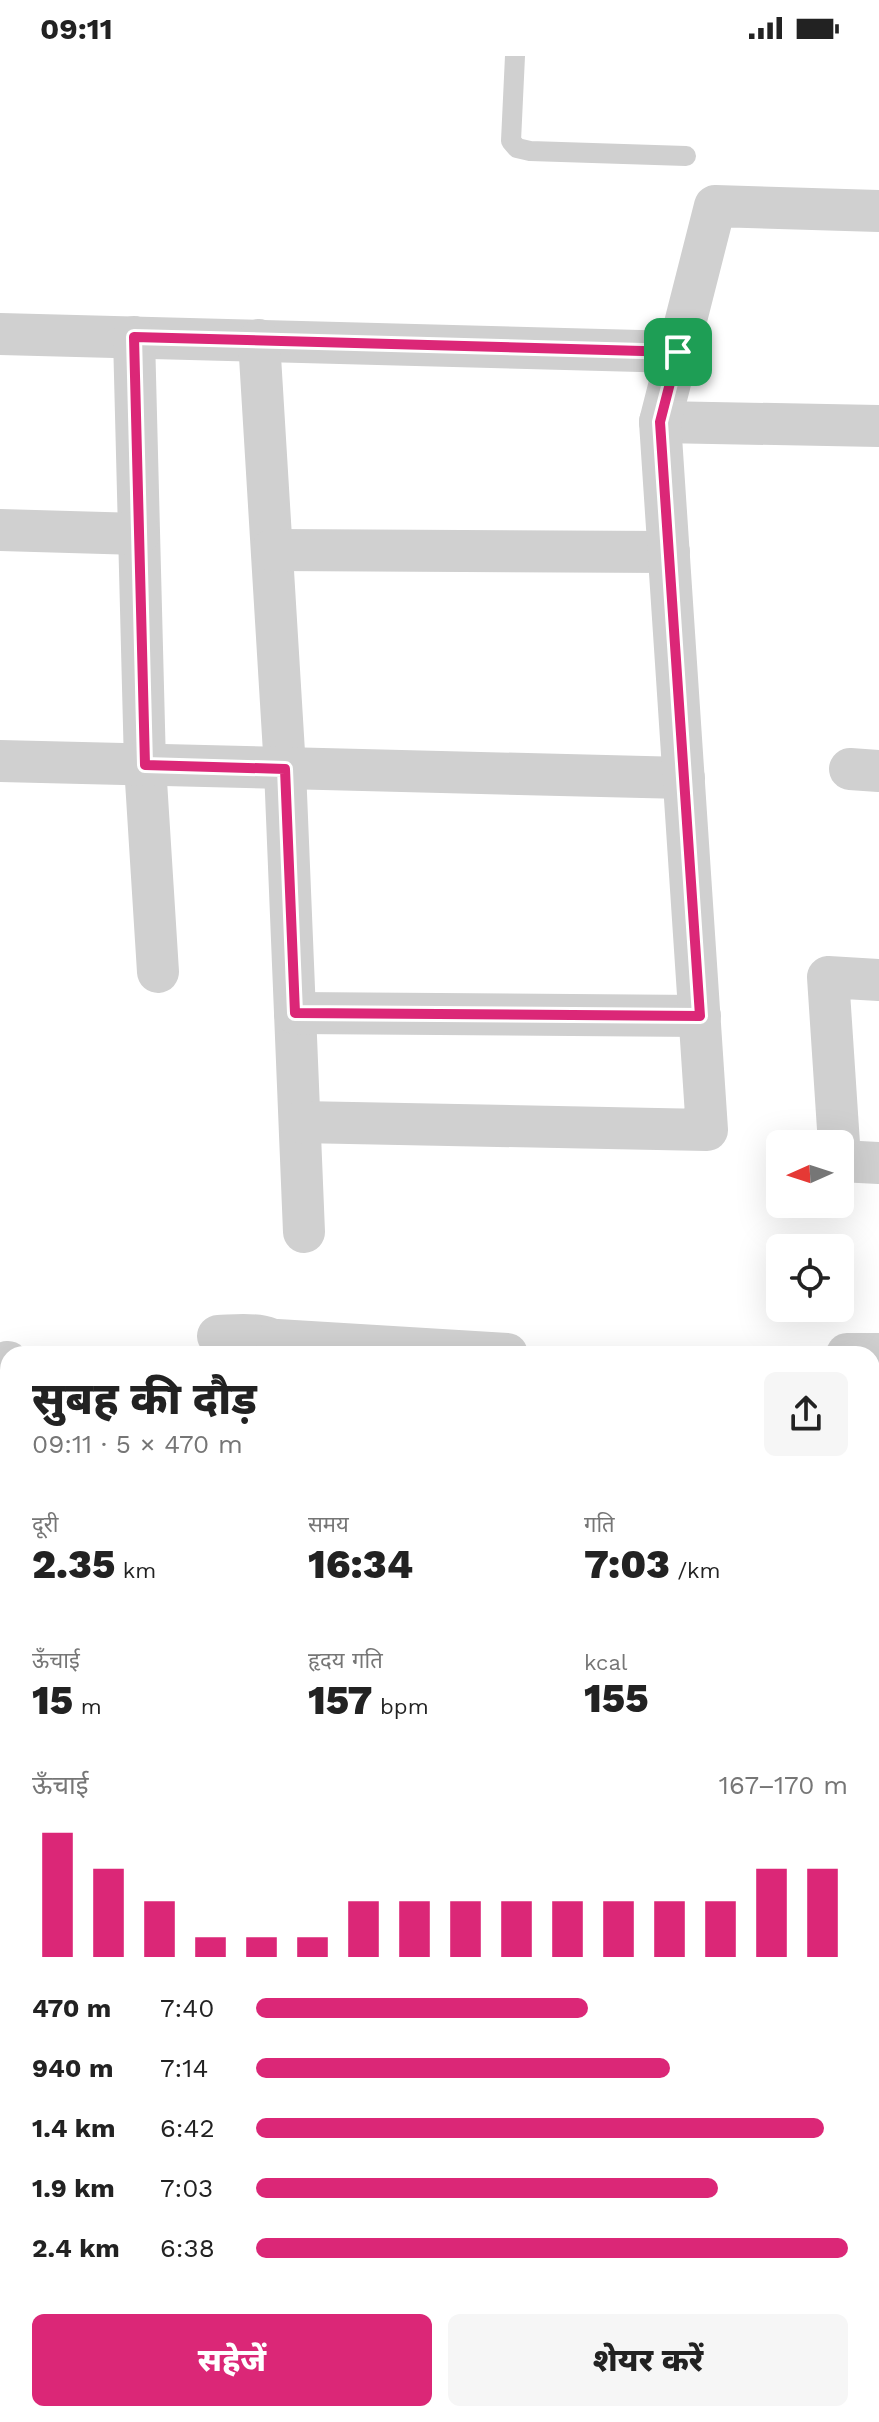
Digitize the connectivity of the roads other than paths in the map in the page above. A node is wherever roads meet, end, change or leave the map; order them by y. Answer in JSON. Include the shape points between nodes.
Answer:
{"nodes":[{"id":1,"x":515,"y":56,"type":"edge"},
{"id":2,"x":686,"y":156,"type":"dead end"},
{"id":3,"x":879,"y":211,"type":"edge"},
{"id":4,"x":0,"y":334,"type":"edge"},
{"id":5,"x":134,"y":337,"type":"junction"},
{"id":6,"x":259,"y":340,"type":"junction"},
{"id":7,"x":678,"y":352,"type":"junction"},
{"id":8,"x":660,"y":422,"type":"junction"},
{"id":9,"x":879,"y":426,"type":"edge"},
{"id":10,"x":0,"y":530,"type":"edge"},
{"id":11,"x":139,"y":534,"type":"junction"},
{"id":12,"x":272,"y":550,"type":"junction"},
{"id":13,"x":669,"y":552,"type":"junction"},
{"id":14,"x":0,"y":761,"type":"edge"},
{"id":15,"x":145,"y":765,"type":"junction"},
{"id":16,"x":285,"y":769,"type":"junction"},
{"id":17,"x":684,"y":778,"type":"junction"},
{"id":18,"x":158,"y":972,"type":"dead end"},
{"id":19,"x":879,"y":980,"type":"edge"},
{"id":20,"x":295,"y":1013,"type":"junction"},
{"id":21,"x":700,"y":1016,"type":"junction"},
{"id":22,"x":300,"y":1122,"type":"junction"},
{"id":23,"x":838,"y":1130,"type":"edge"},
{"id":24,"x":854,"y":1162,"type":"edge"},
{"id":25,"x":879,"y":1163,"type":"edge"},
{"id":26,"x":304,"y":1232,"type":"dead end"},
{"id":27,"x":218,"y":1336,"type":"dead end"},
{"id":28,"x":281,"y":1346,"type":"edge"}],
"edges":[{"from":1,"to":2,"type":"lane","via":[[511,141],[517,148]]},
{"from":3,"to":7,"type":"street","via":[[715,206]]},
{"from":4,"to":5,"type":"street"},
{"from":5,"to":6,"type":"street"},
{"from":5,"to":11,"type":"street"},
{"from":6,"to":7,"type":"street"},
{"from":6,"to":12,"type":"street"},
{"from":7,"to":8,"type":"street"},
{"from":8,"to":9,"type":"street"},
{"from":8,"to":13,"type":"street"},
{"from":10,"to":11,"type":"street"},
{"from":11,"to":15,"type":"street"},
{"from":12,"to":13,"type":"street"},
{"from":12,"to":16,"type":"street"},
{"from":13,"to":17,"type":"street"},
{"from":14,"to":15,"type":"street"},
{"from":15,"to":16,"type":"street"},
{"from":15,"to":18,"type":"street"},
{"from":16,"to":17,"type":"street"},
{"from":16,"to":20,"type":"street"},
{"from":17,"to":21,"type":"street"},
{"from":19,"to":23,"type":"street","via":[[828,977]]},
{"from":20,"to":21,"type":"street"},
{"from":20,"to":22,"type":"street"},
{"from":21,"to":22,"type":"street","via":[[707,1130]]},
{"from":22,"to":26,"type":"street"},
{"from":24,"to":25,"type":"street"},
{"from":27,"to":28,"type":"street","via":[[259,1335]]}]}
